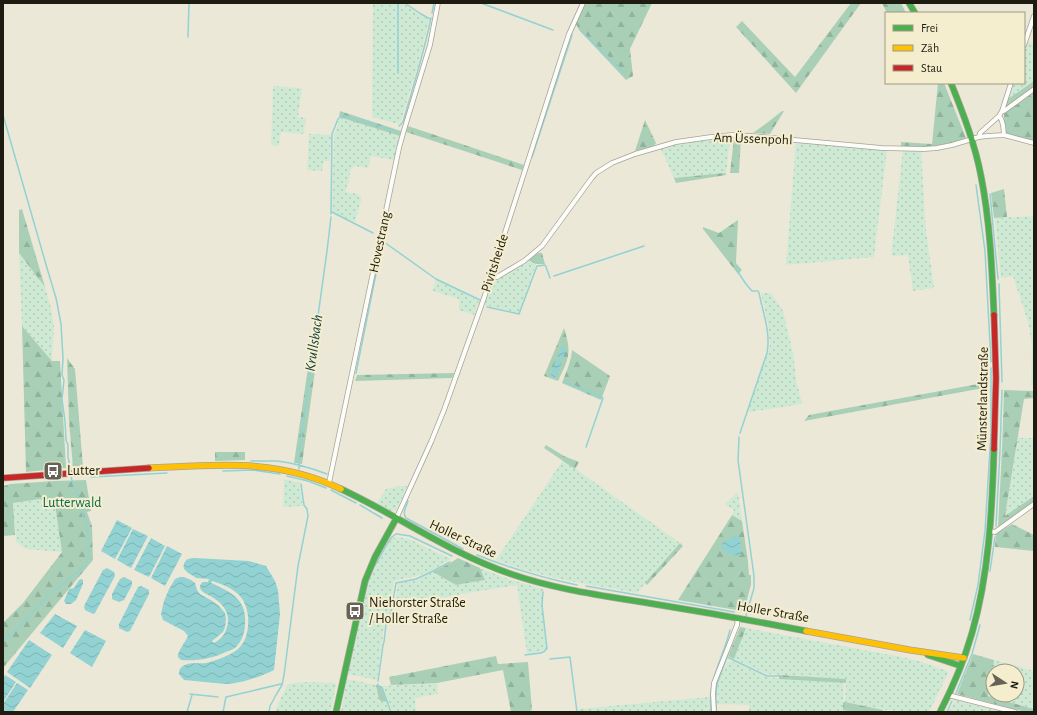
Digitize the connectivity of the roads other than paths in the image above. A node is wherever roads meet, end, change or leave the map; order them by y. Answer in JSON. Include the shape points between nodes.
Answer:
{"nodes":[{"id":1,"x":438,"y":3,"type":"edge"},
{"id":2,"x":583,"y":3,"type":"edge"},
{"id":3,"x":909,"y":3,"type":"edge"},
{"id":4,"x":914,"y":12,"type":"edge"},
{"id":5,"x":1034,"y":16,"type":"edge"},
{"id":6,"x":1025,"y":42,"type":"edge"},
{"id":7,"x":951,"y":84,"type":"edge"},
{"id":8,"x":1011,"y":84,"type":"edge"},
{"id":9,"x":1034,"y":89,"type":"edge"},
{"id":10,"x":1002,"y":111,"type":"junction"},
{"id":11,"x":999,"y":116,"type":"junction"},
{"id":12,"x":1004,"y":135,"type":"junction"},
{"id":13,"x":979,"y":137,"type":"junction"},
{"id":14,"x":972,"y":139,"type":"junction"},
{"id":15,"x":1034,"y":144,"type":"edge"},
{"id":16,"x":491,"y":276,"type":"junction"},
{"id":17,"x":3,"y":478,"type":"edge"},
{"id":18,"x":329,"y":484,"type":"junction"},
{"id":19,"x":1034,"y":504,"type":"edge"},
{"id":20,"x":396,"y":519,"type":"junction"},
{"id":21,"x":990,"y":531,"type":"junction"},
{"id":22,"x":738,"y":618,"type":"junction"},
{"id":23,"x":918,"y":652,"type":"junction"},
{"id":24,"x":964,"y":658,"type":"junction"},
{"id":25,"x":961,"y":666,"type":"junction"},
{"id":26,"x":948,"y":695,"type":"junction"},
{"id":27,"x":336,"y":712,"type":"edge"},
{"id":28,"x":714,"y":712,"type":"edge"},
{"id":29,"x":940,"y":712,"type":"edge"},
{"id":30,"x":1015,"y":712,"type":"edge"}],
"edges":[{"from":1,"to":18,"type":"street","name":"Hovestrang","via":[[430,45],[399,148]]},
{"from":2,"to":16,"type":"street","name":"Pivitsheide","via":[[569,34]]},
{"from":3,"to":4,"type":"street"},
{"from":5,"to":6,"type":"street"},
{"from":7,"to":14,"type":"street","name":"Münsterlandstraße"},
{"from":8,"to":10,"type":"street"},
{"from":9,"to":10,"type":"street"},
{"from":10,"to":11,"type":"street"},
{"from":11,"to":12,"type":"street","via":[[1003,122]]},
{"from":11,"to":13,"type":"street","via":[[980,133]]},
{"from":12,"to":13,"type":"street","name":"Am Üssenpohl"},
{"from":12,"to":15,"type":"street","name":"Am Üssenpohl"},
{"from":13,"to":14,"type":"street","name":"Am Üssenpohl"},
{"from":14,"to":16,"type":"street","name":"Am Üssenpohl","via":[[924,149],[732,135],[688,139],[663,145],[612,163],[596,174],[542,246],[524,261],[496,277]]},
{"from":14,"to":21,"type":"street","name":"Münsterlandstraße","via":[[987,216],[996,333],[997,387]]},
{"from":16,"to":20,"type":"street","name":"Pivitsheide","via":[[444,410]]},
{"from":17,"to":18,"type":"street","name":"Holler Straße","via":[[76,472],[244,465],[284,470]]},
{"from":18,"to":20,"type":"street","name":"Holler Straße"},
{"from":19,"to":21,"type":"street","via":[[995,532]]},
{"from":20,"to":22,"type":"street","name":"Holler Straße","via":[[464,555],[526,578],[581,591]]},
{"from":20,"to":27,"type":"street","via":[[368,571]]},
{"from":21,"to":24,"type":"street","name":"Münsterlandstraße","via":[[983,586]]},
{"from":22,"to":23,"type":"street","name":"Holler Straße"},
{"from":22,"to":28,"type":"street","via":[[714,683]]},
{"from":23,"to":24,"type":"street","name":"Holler Straße"},
{"from":23,"to":25,"type":"street","name":"Holler Straße"},
{"from":24,"to":25,"type":"street","name":"Münsterlandstraße"},
{"from":25,"to":26,"type":"street","name":"Münsterlandstraße"},
{"from":26,"to":29,"type":"street","name":"Münsterlandstraße"},
{"from":26,"to":30,"type":"street"}]}
